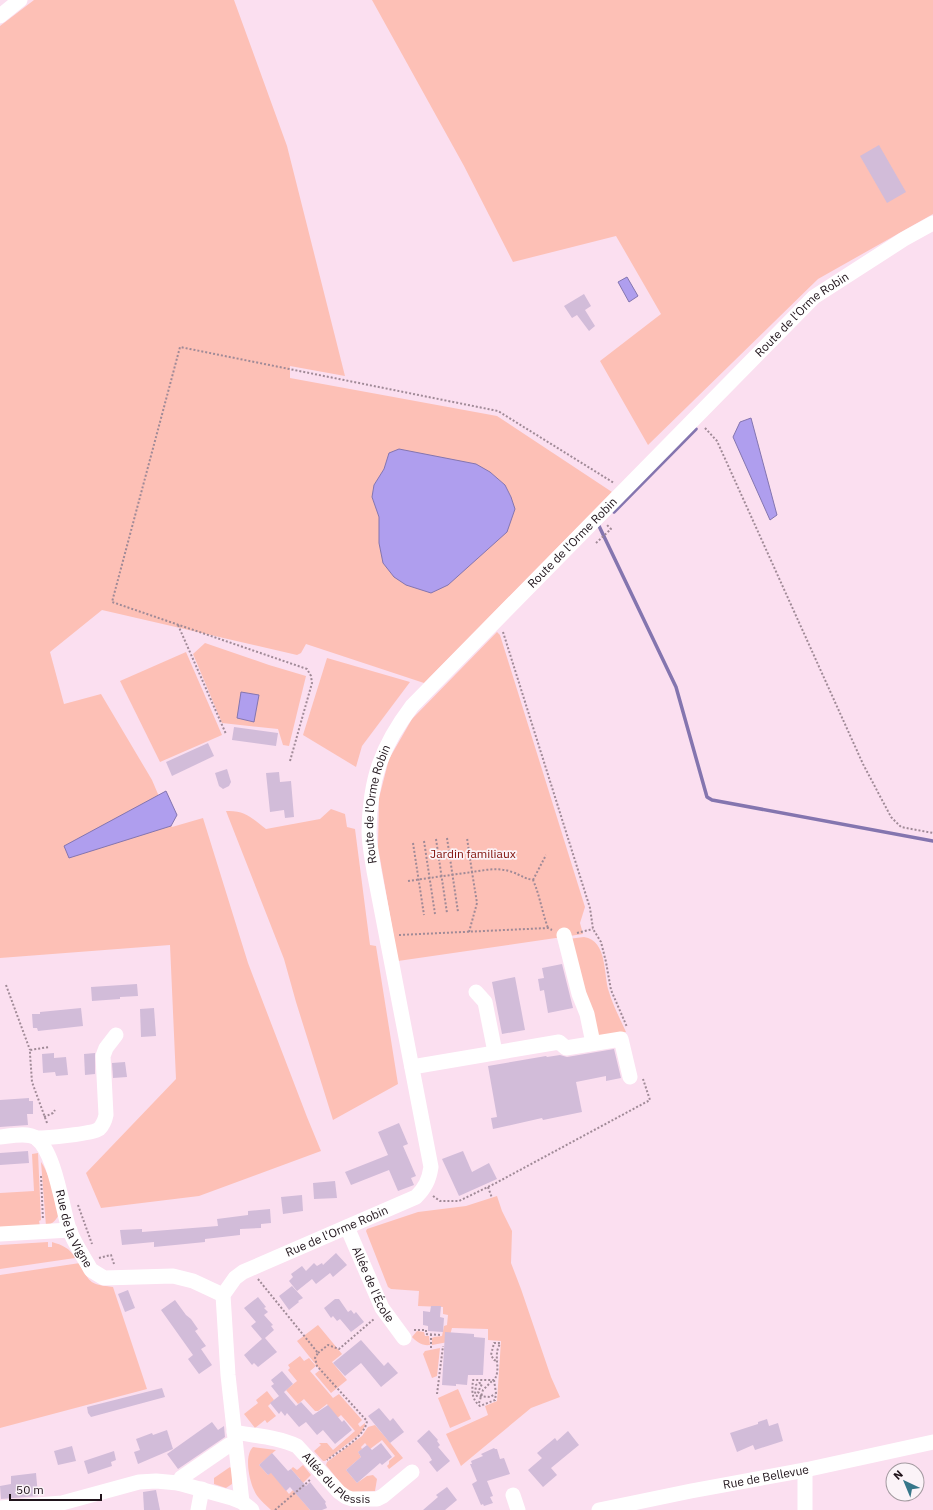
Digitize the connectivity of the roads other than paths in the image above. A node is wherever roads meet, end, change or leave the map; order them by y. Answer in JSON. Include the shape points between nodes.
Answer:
{"nodes":[{"id":1,"x":20,"y":0,"type":"edge"},
{"id":2,"x":0,"y":16,"type":"edge"},
{"id":3,"x":933,"y":223,"type":"edge"},
{"id":4,"x":564,"y":936,"type":"road end"},
{"id":5,"x":476,"y":992,"type":"dead end"},
{"id":6,"x":116,"y":1035,"type":"dead end"},
{"id":7,"x":593,"y":1044,"type":"junction"},
{"id":8,"x":495,"y":1052,"type":"junction"},
{"id":9,"x":412,"y":1067,"type":"junction"},
{"id":10,"x":636,"y":1078,"type":"road end"},
{"id":11,"x":0,"y":1137,"type":"edge"},
{"id":12,"x":36,"y":1138,"type":"junction"},
{"id":13,"x":347,"y":1227,"type":"junction"},
{"id":14,"x":70,"y":1230,"type":"junction"},
{"id":15,"x":0,"y":1234,"type":"edge"},
{"id":16,"x":223,"y":1294,"type":"junction"},
{"id":17,"x":401,"y":1334,"type":"road end"},
{"id":18,"x":234,"y":1438,"type":"junction"},
{"id":19,"x":933,"y":1442,"type":"edge"},
{"id":20,"x":805,"y":1470,"type":"junction"},
{"id":21,"x":412,"y":1472,"type":"dead end"},
{"id":22,"x":178,"y":1483,"type":"junction"},
{"id":23,"x":202,"y":1489,"type":"junction"},
{"id":24,"x":513,"y":1495,"type":"dead end"},
{"id":25,"x":247,"y":1506,"type":"edge"},
{"id":26,"x":0,"y":1508,"type":"edge"},
{"id":27,"x":198,"y":1510,"type":"edge"},
{"id":28,"x":518,"y":1510,"type":"edge"},
{"id":29,"x":599,"y":1510,"type":"edge"},
{"id":30,"x":805,"y":1510,"type":"edge"}],
"edges":[{"from":1,"to":2,"type":"street"},
{"from":3,"to":9,"type":"street","name":"Route de l'Orme Robin","via":[[814,296],[412,706],[397,726],[381,758],[371,795],[369,832]]},
{"from":4,"to":7,"type":"street"},
{"from":5,"to":8,"type":"street","via":[[485,1002]]},
{"from":6,"to":12,"type":"street","via":[[103,1056],[106,1115],[104,1123],[89,1133]]},
{"from":7,"to":8,"type":"street","via":[[566,1048],[559,1042]]},
{"from":7,"to":10,"type":"street","via":[[621,1039]]},
{"from":8,"to":9,"type":"street"},
{"from":9,"to":13,"type":"street","name":"Rue de l'Orme Robin","via":[[431,1167],[429,1179],[416,1198]]},
{"from":11,"to":12,"type":"street"},
{"from":12,"to":14,"type":"street","name":"Rue de la Vigne","via":[[48,1153]]},
{"from":13,"to":16,"type":"street","name":"Rue de l'Orme Robin","via":[[250,1269],[235,1278]]},
{"from":13,"to":17,"type":"street","name":"Allée de l'École","via":[[384,1310]]},
{"from":14,"to":15,"type":"street"},
{"from":14,"to":16,"type":"street","name":"Rue de la Vigne","via":[[91,1270],[104,1278],[173,1276],[193,1281]]},
{"from":16,"to":18,"type":"street"},
{"from":18,"to":21,"type":"street","name":"Allée du Plessis","via":[[270,1438],[297,1446],[339,1492],[352,1499],[377,1499]]},
{"from":18,"to":22,"type":"street","via":[[229,1445],[180,1478]]},
{"from":18,"to":25,"type":"street","via":[[241,1488]]},
{"from":19,"to":20,"type":"street","name":"Rue de Bellevue"},
{"from":20,"to":29,"type":"street","name":"Rue de Bellevue"},
{"from":20,"to":30,"type":"street"},
{"from":22,"to":23,"type":"street"},
{"from":22,"to":26,"type":"street","via":[[139,1482],[62,1503]]},
{"from":23,"to":25,"type":"street"},
{"from":23,"to":27,"type":"street"},
{"from":24,"to":28,"type":"street"}]}
